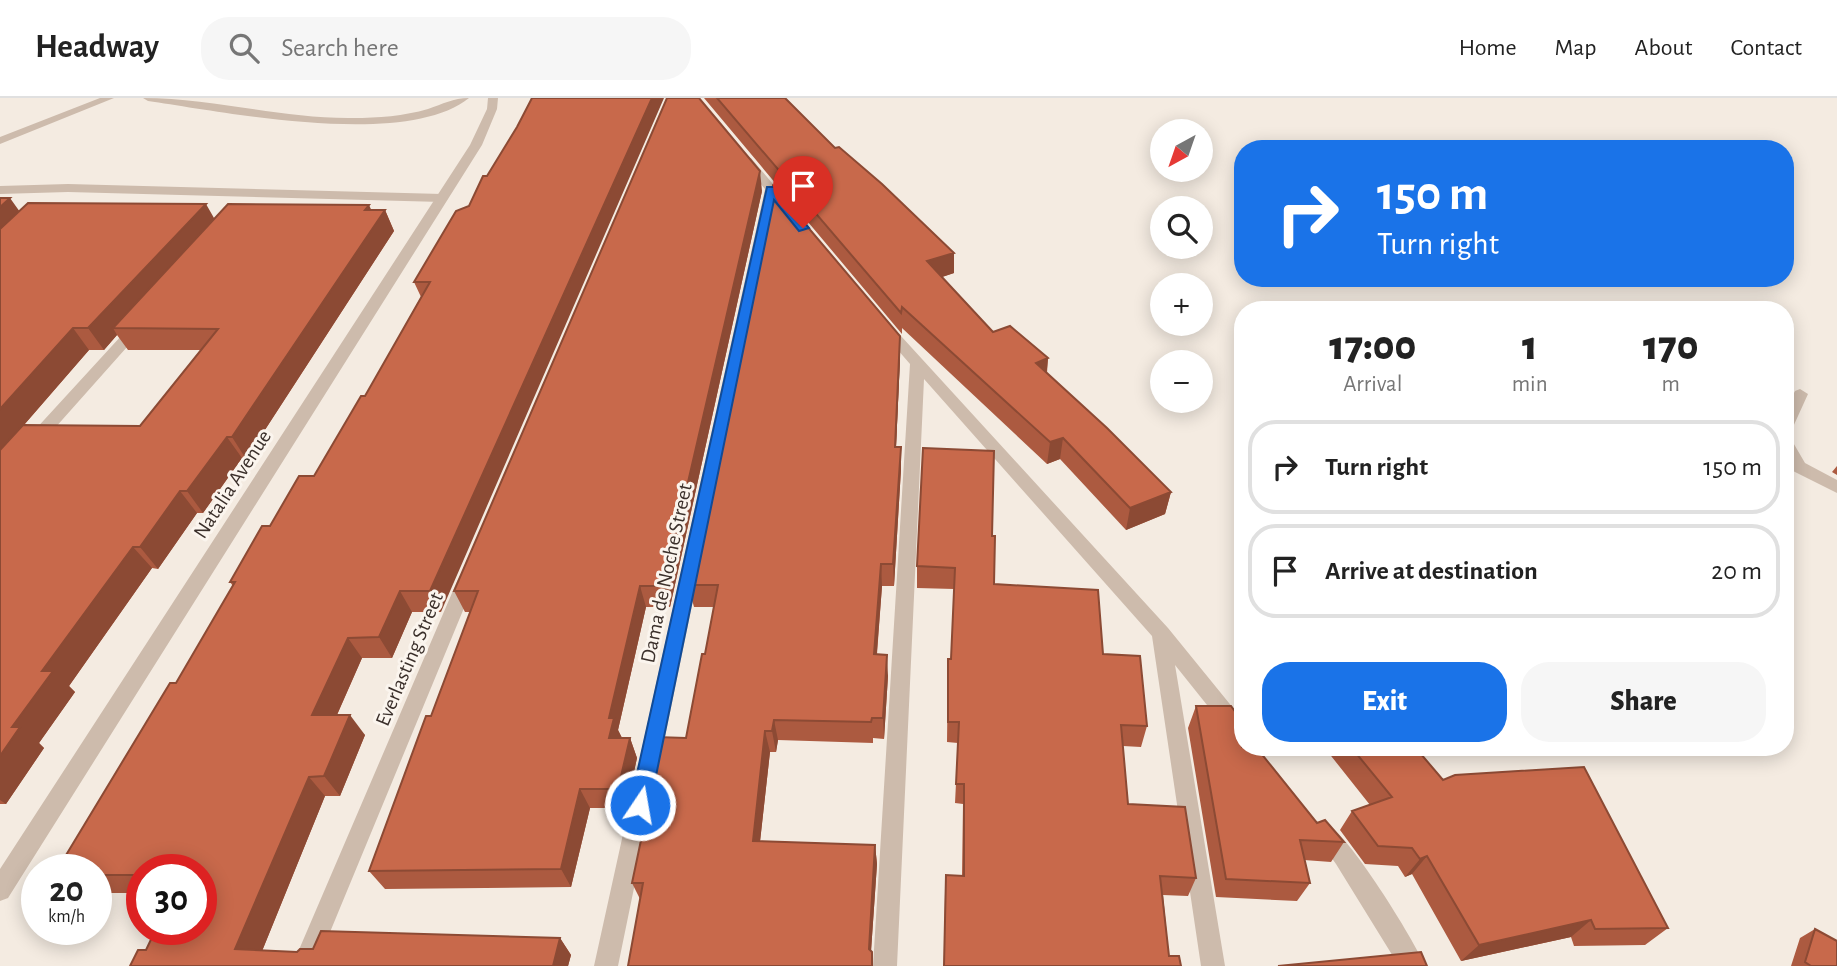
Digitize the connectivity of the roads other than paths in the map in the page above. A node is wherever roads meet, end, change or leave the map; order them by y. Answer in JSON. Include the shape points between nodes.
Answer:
{"nodes":[{"id":1,"x":109,"y":98,"type":"edge"},
{"id":2,"x":148,"y":98,"type":"edge"},
{"id":3,"x":464,"y":98,"type":"edge"},
{"id":4,"x":493,"y":98,"type":"edge"},
{"id":5,"x":0,"y":141,"type":"edge"},
{"id":6,"x":737,"y":149,"type":"edge"},
{"id":7,"x":68,"y":188,"type":"junction"},
{"id":8,"x":771,"y":189,"type":"junction"},
{"id":9,"x":0,"y":190,"type":"edge"},
{"id":10,"x":258,"y":192,"type":"junction"},
{"id":11,"x":442,"y":198,"type":"junction"},
{"id":12,"x":49,"y":206,"type":"edge"},
{"id":13,"x":240,"y":213,"type":"edge"},
{"id":14,"x":797,"y":220,"type":"edge"},
{"id":15,"x":874,"y":313,"type":"edge"},
{"id":16,"x":148,"y":315,"type":"edge"},
{"id":17,"x":917,"y":365,"type":"junction"},
{"id":18,"x":1800,"y":394,"type":"dead end"},
{"id":19,"x":1794,"y":407,"type":"edge"},
{"id":20,"x":1794,"y":458,"type":"edge"},
{"id":21,"x":0,"y":479,"type":"edge"},
{"id":22,"x":1837,"y":487,"type":"edge"},
{"id":23,"x":476,"y":558,"type":"edge"},
{"id":24,"x":1161,"y":633,"type":"junction"},
{"id":25,"x":1234,"y":724,"type":"edge"},
{"id":26,"x":1308,"y":814,"type":"edge"},
{"id":27,"x":0,"y":890,"type":"edge"},
{"id":28,"x":304,"y":966,"type":"edge"},
{"id":29,"x":606,"y":966,"type":"edge"},
{"id":30,"x":885,"y":966,"type":"edge"},
{"id":31,"x":1213,"y":966,"type":"edge"},
{"id":32,"x":1413,"y":966,"type":"edge"}],
"edges":[{"from":1,"to":5,"type":"street"},
{"from":2,"to":3,"type":"street","via":[[373,122],[427,114]]},
{"from":4,"to":11,"type":"street","name":"Natalia Avenue","via":[[476,145]]},
{"from":6,"to":8,"type":"street"},
{"from":7,"to":9,"type":"street"},
{"from":7,"to":10,"type":"street"},
{"from":7,"to":12,"type":"street"},
{"from":8,"to":14,"type":"street"},
{"from":8,"to":29,"type":"street","name":"Dama de Noche Street"},
{"from":10,"to":11,"type":"street"},
{"from":10,"to":13,"type":"street"},
{"from":11,"to":27,"type":"street","name":"Natalia Avenue"},
{"from":15,"to":17,"type":"street"},
{"from":16,"to":21,"type":"street"},
{"from":17,"to":24,"type":"street"},
{"from":17,"to":30,"type":"street"},
{"from":18,"to":19,"type":"street"},
{"from":20,"to":22,"type":"street","via":[[1799,467]]},
{"from":23,"to":28,"type":"street","name":"Everlasting Street"},
{"from":24,"to":25,"type":"street"},
{"from":24,"to":31,"type":"street"},
{"from":26,"to":32,"type":"street","via":[[1344,856]]}]}
